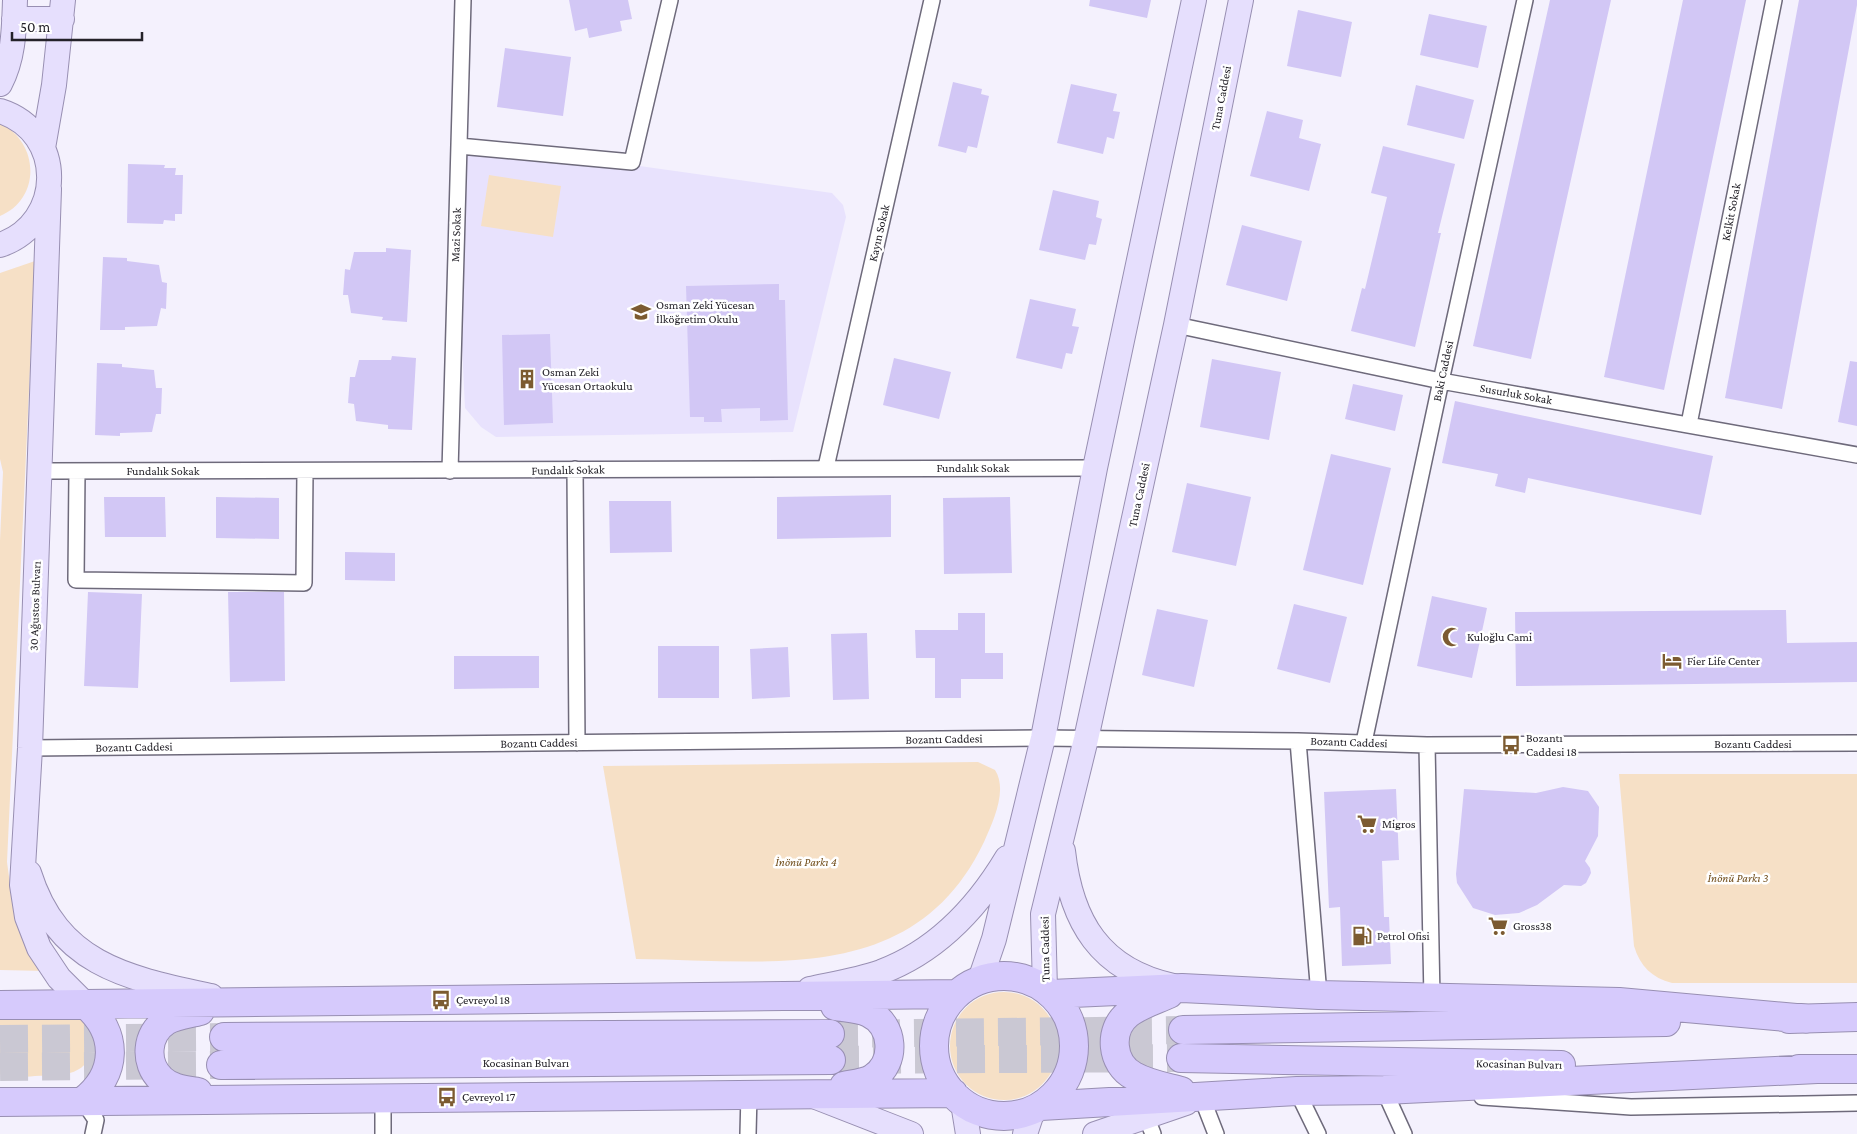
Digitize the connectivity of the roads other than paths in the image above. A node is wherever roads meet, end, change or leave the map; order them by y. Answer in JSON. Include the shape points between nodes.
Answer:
{"nodes":[{"id":1,"x":463,"y":0,"type":"edge"},
{"id":2,"x":670,"y":0,"type":"edge"},
{"id":3,"x":932,"y":0,"type":"edge"},
{"id":4,"x":1194,"y":0,"type":"edge"},
{"id":5,"x":1241,"y":0,"type":"edge"},
{"id":6,"x":1525,"y":0,"type":"edge"},
{"id":7,"x":1774,"y":0,"type":"edge"},
{"id":8,"x":14,"y":9,"type":"edge"},
{"id":9,"x":62,"y":9,"type":"edge"},
{"id":10,"x":0,"y":84,"type":"edge"},
{"id":11,"x":0,"y":111,"type":"edge"},
{"id":12,"x":459,"y":146,"type":"junction"},
{"id":13,"x":43,"y":148,"type":"junction"},
{"id":14,"x":49,"y":189,"type":"junction"},
{"id":15,"x":0,"y":245,"type":"edge"},
{"id":16,"x":1176,"y":325,"type":"junction"},
{"id":17,"x":1440,"y":382,"type":"junction"},
{"id":18,"x":1689,"y":424,"type":"junction"},
{"id":19,"x":1857,"y":455,"type":"edge"},
{"id":20,"x":826,"y":467,"type":"junction"},
{"id":21,"x":1096,"y":468,"type":"junction"},
{"id":22,"x":575,"y":469,"type":"junction"},
{"id":23,"x":77,"y":471,"type":"junction"},
{"id":24,"x":305,"y":471,"type":"junction"},
{"id":25,"x":450,"y":471,"type":"junction"},
{"id":26,"x":40,"y":472,"type":"junction"},
{"id":27,"x":1043,"y":738,"type":"junction"},
{"id":28,"x":1086,"y":739,"type":"junction"},
{"id":29,"x":1298,"y":741,"type":"junction"},
{"id":30,"x":1364,"y":742,"type":"junction"},
{"id":31,"x":577,"y":743,"type":"junction"},
{"id":32,"x":1857,"y":743,"type":"edge"},
{"id":33,"x":1427,"y":745,"type":"junction"},
{"id":34,"x":30,"y":748,"type":"junction"},
{"id":35,"x":1020,"y":834,"type":"junction"},
{"id":36,"x":1062,"y":839,"type":"junction"},
{"id":37,"x":24,"y":857,"type":"junction"},
{"id":38,"x":980,"y":980,"type":"junction"},
{"id":39,"x":1182,"y":988,"type":"junction"},
{"id":40,"x":1048,"y":991,"type":"junction"},
{"id":41,"x":956,"y":994,"type":"junction"},
{"id":42,"x":1319,"y":995,"type":"junction"},
{"id":43,"x":776,"y":996,"type":"junction"},
{"id":44,"x":1432,"y":998,"type":"junction"},
{"id":45,"x":240,"y":1002,"type":"junction"},
{"id":46,"x":85,"y":1004,"type":"junction"},
{"id":47,"x":0,"y":1005,"type":"edge"},
{"id":48,"x":1857,"y":1017,"type":"edge"},
{"id":49,"x":1807,"y":1019,"type":"junction"},
{"id":50,"x":1183,"y":1030,"type":"tunnel mouth"},
{"id":51,"x":224,"y":1037,"type":"tunnel mouth"},
{"id":52,"x":1181,"y":1058,"type":"tunnel mouth"},
{"id":53,"x":221,"y":1065,"type":"tunnel mouth"},
{"id":54,"x":1818,"y":1069,"type":"junction"},
{"id":55,"x":1857,"y":1069,"type":"edge"},
{"id":56,"x":1384,"y":1090,"type":"junction"},
{"id":57,"x":1297,"y":1091,"type":"junction"},
{"id":58,"x":750,"y":1094,"type":"junction"},
{"id":59,"x":808,"y":1094,"type":"junction"},
{"id":60,"x":383,"y":1098,"type":"junction"},
{"id":61,"x":958,"y":1098,"type":"junction"},
{"id":62,"x":1202,"y":1098,"type":"junction"},
{"id":63,"x":240,"y":1099,"type":"junction"},
{"id":64,"x":83,"y":1101,"type":"junction"},
{"id":65,"x":0,"y":1102,"type":"edge"},
{"id":66,"x":1857,"y":1103,"type":"edge"},
{"id":67,"x":1033,"y":1116,"type":"edge"},
{"id":68,"x":1150,"y":1125,"type":"edge"},
{"id":69,"x":93,"y":1134,"type":"edge"},
{"id":70,"x":383,"y":1134,"type":"edge"},
{"id":71,"x":748,"y":1134,"type":"edge"},
{"id":72,"x":911,"y":1134,"type":"edge"},
{"id":73,"x":968,"y":1134,"type":"edge"},
{"id":74,"x":1095,"y":1134,"type":"edge"},
{"id":75,"x":1216,"y":1134,"type":"edge"},
{"id":76,"x":1318,"y":1134,"type":"edge"},
{"id":77,"x":1404,"y":1134,"type":"edge"}],
"edges":[{"from":1,"to":12,"type":"street","name":"Mazi Sokak"},
{"from":2,"to":12,"type":"street","via":[[632,162]]},
{"from":3,"to":20,"type":"street","name":"Kayın Sokak"},
{"from":4,"to":21,"type":"main road"},
{"from":5,"to":16,"type":"main road","name":"Tuna Caddesi"},
{"from":6,"to":17,"type":"street","name":"Baki Caddesi"},
{"from":7,"to":18,"type":"street","name":"Kelkit Sokak"},
{"from":8,"to":9,"type":"main road"},
{"from":8,"to":10,"type":"main road","via":[[10,62]]},
{"from":9,"to":13,"type":"main road"},
{"from":11,"to":13,"type":"main road","via":[[16,117],[27,126]]},
{"from":12,"to":25,"type":"street","name":"Mazi Sokak"},
{"from":13,"to":14,"type":"main road","name":"30 Ağustos Bulvarı","via":[[50,175]]},
{"from":14,"to":15,"type":"main road","via":[[46,202],[31,226]]},
{"from":14,"to":26,"type":"main road","name":"30 Ağustos Bulvarı"},
{"from":16,"to":17,"type":"street","name":"Susurluk Sokak"},
{"from":16,"to":28,"type":"main road","name":"Tuna Caddesi"},
{"from":17,"to":18,"type":"street","name":"Susurluk Sokak"},
{"from":17,"to":30,"type":"street","name":"Baki Caddesi"},
{"from":18,"to":19,"type":"street","name":"Susurluk Sokak"},
{"from":20,"to":21,"type":"street","name":"Fundalık Sokak"},
{"from":20,"to":22,"type":"street","name":"Fundalık Sokak"},
{"from":21,"to":27,"type":"main road"},
{"from":22,"to":25,"type":"street","name":"Fundalık Sokak"},
{"from":22,"to":31,"type":"street"},
{"from":23,"to":24,"type":"street","name":"Fundalık Sokak"},
{"from":23,"to":24,"type":"street","via":[[76,580],[304,582]]},
{"from":23,"to":26,"type":"street","name":"Fundalık Sokak"},
{"from":24,"to":25,"type":"street","name":"Fundalık Sokak"},
{"from":26,"to":34,"type":"main road","name":"30 Ağustos Bulvarı"},
{"from":27,"to":28,"type":"street","name":"Bozantı Caddesi"},
{"from":27,"to":31,"type":"street","name":"Bozantı Caddesi"},
{"from":27,"to":35,"type":"main road"},
{"from":28,"to":29,"type":"street","name":"Bozantı Caddesi"},
{"from":28,"to":36,"type":"main road","name":"Tuna Caddesi"},
{"from":29,"to":30,"type":"street","name":"Bozantı Caddesi"},
{"from":29,"to":42,"type":"street"},
{"from":30,"to":33,"type":"street","name":"Bozantı Caddesi"},
{"from":31,"to":34,"type":"street","name":"Bozantı Caddesi"},
{"from":32,"to":33,"type":"street","name":"Bozantı Caddesi"},
{"from":33,"to":44,"type":"street"},
{"from":34,"to":37,"type":"main road","name":"30 Ağustos Bulvarı"},
{"from":35,"to":38,"type":"main road","via":[[994,939]]},
{"from":35,"to":43,"type":"main road","via":[[977,902],[921,952],[863,977]]},
{"from":36,"to":39,"type":"main road","via":[[1069,891],[1089,935],[1109,955],[1134,972]]},
{"from":36,"to":40,"type":"main road","name":"Tuna Caddesi","via":[[1043,914]]},
{"from":37,"to":45,"type":"main road","via":[[45,909],[66,937],[90,958],[143,981]]},
{"from":37,"to":46,"type":"main road","name":"30 Ağustos Bulvarı","via":[[22,885],[32,933],[53,971]]},
{"from":38,"to":40,"type":"highway","via":[[1020,977]]},
{"from":38,"to":41,"type":"highway"},
{"from":39,"to":40,"type":"highway"},
{"from":39,"to":42,"type":"highway"},
{"from":39,"to":62,"type":"highway","via":[[1128,1014],[1117,1028],[1116,1054],[1125,1070],[1133,1076]]},
{"from":40,"to":67,"type":"highway","via":[[1070,1021],[1074,1048],[1068,1075],[1061,1087]]},
{"from":41,"to":43,"type":"highway"},
{"from":41,"to":61,"type":"highway","via":[[940,1016],[934,1043],[938,1070]]},
{"from":42,"to":44,"type":"highway"},
{"from":43,"to":45,"type":"highway"},
{"from":43,"to":59,"type":"highway","via":[[861,1010],[878,1019],[888,1035],[889,1054],[873,1078]]},
{"from":44,"to":49,"type":"highway","via":[[1620,1002]]},
{"from":45,"to":46,"type":"highway"},
{"from":45,"to":63,"type":"highway","via":[[173,1017],[153,1035],[149,1053],[155,1072],[169,1085]]},
{"from":46,"to":47,"type":"highway"},
{"from":46,"to":64,"type":"highway","via":[[106,1031],[110,1053],[100,1086]]},
{"from":48,"to":49,"type":"highway"},
{"from":49,"to":50,"type":"highway"},
{"from":51,"to":53,"type":"highway","name":"Kocasinan Bulvarı","via":[[830,1047]]},
{"from":52,"to":54,"type":"highway","name":"Kocasinan Bulvarı"},
{"from":54,"to":55,"type":"highway","name":"Kocasinan Bulvarı"},
{"from":54,"to":56,"type":"highway"},
{"from":56,"to":57,"type":"highway"},
{"from":56,"to":66,"type":"street","via":[[1631,1107]]},
{"from":56,"to":77,"type":"street"},
{"from":57,"to":62,"type":"highway"},
{"from":57,"to":76,"type":"street"},
{"from":58,"to":59,"type":"highway"},
{"from":58,"to":60,"type":"highway"},
{"from":58,"to":71,"type":"street"},
{"from":59,"to":61,"type":"highway"},
{"from":59,"to":72,"type":"main road"},
{"from":60,"to":63,"type":"highway"},
{"from":60,"to":70,"type":"street"},
{"from":61,"to":67,"type":"highway","via":[[975,1110],[1002,1116]]},
{"from":61,"to":73,"type":"main road"},
{"from":62,"to":67,"type":"highway"},
{"from":62,"to":68,"type":"main road"},
{"from":62,"to":75,"type":"street"},
{"from":63,"to":64,"type":"highway"},
{"from":64,"to":65,"type":"highway"},
{"from":64,"to":69,"type":"street","via":[[96,1120]]},
{"from":68,"to":74,"type":"main road"}]}
